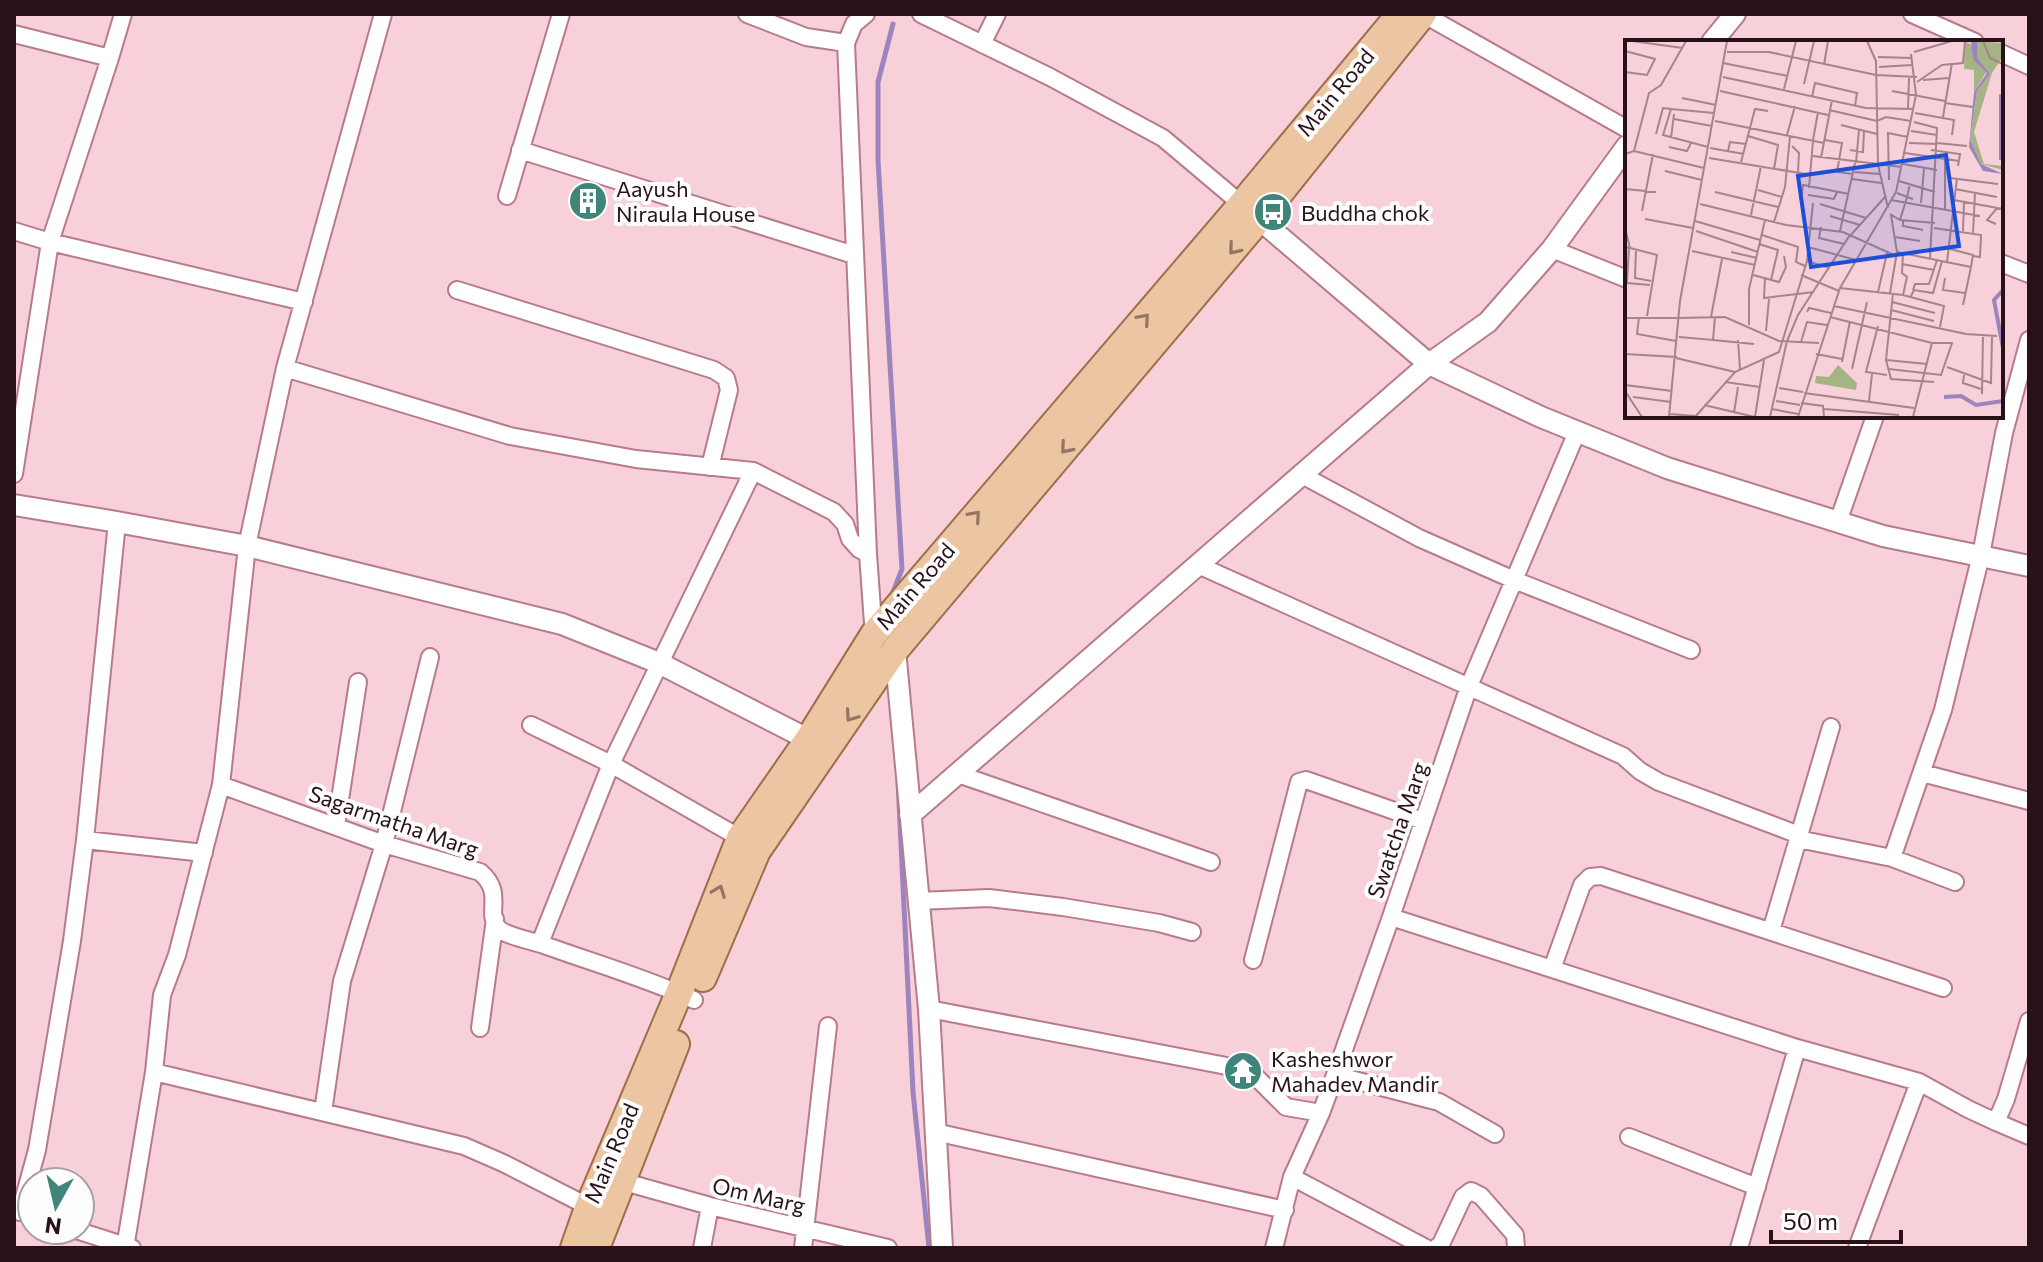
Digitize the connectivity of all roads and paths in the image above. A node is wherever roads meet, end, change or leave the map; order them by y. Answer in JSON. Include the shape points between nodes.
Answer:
{"nodes":[{"id":1,"x":123,"y":14,"type":"edge"},
{"id":2,"x":383,"y":14,"type":"edge"},
{"id":3,"x":561,"y":14,"type":"edge"},
{"id":4,"x":747,"y":14,"type":"edge"},
{"id":5,"x":866,"y":14,"type":"edge"},
{"id":6,"x":921,"y":14,"type":"edge"},
{"id":7,"x":997,"y":14,"type":"edge"},
{"id":8,"x":1400,"y":14,"type":"edge"},
{"id":9,"x":1423,"y":14,"type":"edge"},
{"id":10,"x":1735,"y":14,"type":"edge"},
{"id":11,"x":1912,"y":14,"type":"edge"},
{"id":12,"x":765,"y":17,"type":"edge"},
{"id":13,"x":14,"y":34,"type":"edge"},
{"id":14,"x":1714,"y":40,"type":"edge"},
{"id":15,"x":1970,"y":40,"type":"edge"},
{"id":16,"x":846,"y":43,"type":"junction"},
{"id":17,"x":982,"y":44,"type":"junction"},
{"id":18,"x":2003,"y":54,"type":"edge"},
{"id":19,"x":110,"y":58,"type":"junction"},
{"id":20,"x":2029,"y":66,"type":"edge"},
{"id":21,"x":1625,"y":128,"type":"edge"},
{"id":22,"x":1625,"y":149,"type":"edge"},
{"id":23,"x":520,"y":150,"type":"junction"},
{"id":24,"x":507,"y":196,"type":"dead end"},
{"id":25,"x":1251,"y":212,"type":"junction"},
{"id":26,"x":14,"y":231,"type":"edge"},
{"id":27,"x":50,"y":242,"type":"junction"},
{"id":28,"x":1552,"y":249,"type":"junction"},
{"id":29,"x":854,"y":255,"type":"junction"},
{"id":30,"x":2003,"y":264,"type":"edge"},
{"id":31,"x":2029,"y":274,"type":"edge"},
{"id":32,"x":1625,"y":278,"type":"edge"},
{"id":33,"x":457,"y":290,"type":"dead end"},
{"id":34,"x":304,"y":302,"type":"junction"},
{"id":35,"x":2029,"y":340,"type":"edge"},
{"id":36,"x":1429,"y":364,"type":"junction"},
{"id":37,"x":285,"y":368,"type":"junction"},
{"id":38,"x":1874,"y":418,"type":"edge"},
{"id":39,"x":1577,"y":432,"type":"junction"},
{"id":40,"x":710,"y":467,"type":"junction"},
{"id":41,"x":753,"y":471,"type":"junction"},
{"id":42,"x":14,"y":474,"type":"edge"},
{"id":43,"x":1302,"y":475,"type":"junction"},
{"id":44,"x":14,"y":505,"type":"edge"},
{"id":45,"x":117,"y":522,"type":"junction"},
{"id":46,"x":1838,"y":522,"type":"junction"},
{"id":47,"x":247,"y":546,"type":"junction"},
{"id":48,"x":868,"y":554,"type":"junction"},
{"id":49,"x":1981,"y":555,"type":"junction"},
{"id":50,"x":1198,"y":565,"type":"junction"},
{"id":51,"x":2029,"y":566,"type":"edge"},
{"id":52,"x":1514,"y":580,"type":"junction"},
{"id":53,"x":874,"y":634,"type":"junction"},
{"id":54,"x":895,"y":650,"type":"junction"},
{"id":55,"x":1691,"y":650,"type":"dead end"},
{"id":56,"x":430,"y":657,"type":"dead end"},
{"id":57,"x":659,"y":663,"type":"junction"},
{"id":58,"x":877,"y":678,"type":"junction"},
{"id":59,"x":358,"y":682,"type":"dead end"},
{"id":60,"x":1469,"y":686,"type":"junction"},
{"id":61,"x":531,"y":725,"type":"dead end"},
{"id":62,"x":1831,"y":727,"type":"dead end"},
{"id":63,"x":818,"y":745,"type":"junction"},
{"id":64,"x":611,"y":764,"type":"junction"},
{"id":65,"x":1922,"y":773,"type":"junction"},
{"id":66,"x":958,"y":774,"type":"junction"},
{"id":67,"x":221,"y":785,"type":"junction"},
{"id":68,"x":2029,"y":801,"type":"edge"},
{"id":69,"x":910,"y":815,"type":"junction"},
{"id":70,"x":1423,"y":821,"type":"junction"},
{"id":71,"x":336,"y":826,"type":"junction"},
{"id":72,"x":1798,"y":837,"type":"junction"},
{"id":73,"x":740,"y":838,"type":"junction"},
{"id":74,"x":85,"y":840,"type":"junction"},
{"id":75,"x":384,"y":844,"type":"junction"},
{"id":76,"x":204,"y":853,"type":"junction"},
{"id":77,"x":1892,"y":858,"type":"junction"},
{"id":78,"x":1211,"y":862,"type":"dead end"},
{"id":79,"x":1955,"y":882,"type":"dead end"},
{"id":80,"x":918,"y":901,"type":"junction"},
{"id":81,"x":1391,"y":917,"type":"junction"},
{"id":82,"x":495,"y":919,"type":"junction"},
{"id":83,"x":1771,"y":931,"type":"junction"},
{"id":84,"x":1192,"y":932,"type":"dead end"},
{"id":85,"x":540,"y":943,"type":"junction"},
{"id":86,"x":1253,"y":960,"type":"dead end"},
{"id":87,"x":1552,"y":969,"type":"junction"},
{"id":88,"x":1943,"y":988,"type":"dead end"},
{"id":89,"x":686,"y":997,"type":"junction"},
{"id":90,"x":929,"y":1009,"type":"junction"},
{"id":91,"x":2029,"y":1021,"type":"edge"},
{"id":92,"x":828,"y":1026,"type":"dead end"},
{"id":93,"x":480,"y":1028,"type":"dead end"},
{"id":94,"x":1797,"y":1048,"type":"junction"},
{"id":95,"x":154,"y":1072,"type":"junction"},
{"id":96,"x":1335,"y":1075,"type":"junction"},
{"id":97,"x":1919,"y":1082,"type":"junction"},
{"id":98,"x":323,"y":1112,"type":"junction"},
{"id":99,"x":1321,"y":1113,"type":"junction"},
{"id":100,"x":1996,"y":1122,"type":"junction"},
{"id":101,"x":935,"y":1132,"type":"junction"},
{"id":102,"x":1495,"y":1134,"type":"dead end"},
{"id":103,"x":2029,"y":1136,"type":"edge"},
{"id":104,"x":1629,"y":1137,"type":"dead end"},
{"id":105,"x":33,"y":1166,"type":"edge"},
{"id":106,"x":1292,"y":1177,"type":"junction"},
{"id":107,"x":621,"y":1181,"type":"junction"},
{"id":108,"x":1757,"y":1187,"type":"junction"},
{"id":109,"x":710,"y":1206,"type":"junction"},
{"id":110,"x":1285,"y":1210,"type":"junction"},
{"id":111,"x":598,"y":1212,"type":"junction"},
{"id":112,"x":805,"y":1228,"type":"junction"},
{"id":113,"x":96,"y":1237,"type":"edge"},
{"id":114,"x":1862,"y":1246,"type":"edge"},
{"id":115,"x":128,"y":1247,"type":"edge"},
{"id":116,"x":574,"y":1248,"type":"edge"},
{"id":117,"x":596,"y":1248,"type":"edge"},
{"id":118,"x":702,"y":1248,"type":"edge"},
{"id":119,"x":803,"y":1248,"type":"edge"},
{"id":120,"x":888,"y":1248,"type":"edge"},
{"id":121,"x":942,"y":1248,"type":"edge"},
{"id":122,"x":1274,"y":1248,"type":"edge"},
{"id":123,"x":1426,"y":1248,"type":"edge"},
{"id":124,"x":1436,"y":1248,"type":"edge"},
{"id":125,"x":1516,"y":1248,"type":"edge"},
{"id":126,"x":1739,"y":1248,"type":"edge"}],
"edges":[{"from":1,"to":19,"type":"street"},
{"from":2,"to":34,"type":"street"},
{"from":3,"to":23,"type":"street"},
{"from":4,"to":12,"type":"street"},
{"from":5,"to":16,"type":"street","via":[[854,24]]},
{"from":6,"to":17,"type":"street"},
{"from":7,"to":17,"type":"street"},
{"from":8,"to":25,"type":"main road","name":"Main Road"},
{"from":9,"to":21,"type":"street"},
{"from":9,"to":25,"type":"main road","name":"Main Road"},
{"from":10,"to":14,"type":"street"},
{"from":11,"to":15,"type":"street"},
{"from":12,"to":16,"type":"street","via":[[806,37]]},
{"from":13,"to":19,"type":"street"},
{"from":16,"to":29,"type":"street"},
{"from":17,"to":25,"type":"street","via":[[1163,138]]},
{"from":18,"to":20,"type":"street"},
{"from":19,"to":27,"type":"street"},
{"from":22,"to":28,"type":"street"},
{"from":23,"to":24,"type":"street"},
{"from":23,"to":29,"type":"street"},
{"from":25,"to":36,"type":"street"},
{"from":53,"to":25,"type":"main road","name":"Main Road","one_way":true},
{"from":25,"to":54,"type":"main road","name":"Main Road","one_way":true},
{"from":26,"to":27,"type":"street"},
{"from":27,"to":34,"type":"street"},
{"from":27,"to":42,"type":"street"},
{"from":28,"to":32,"type":"street"},
{"from":28,"to":36,"type":"street","via":[[1488,322]]},
{"from":29,"to":48,"type":"street"},
{"from":30,"to":31,"type":"street"},
{"from":33,"to":40,"type":"street","via":[[726,378],[729,390]]},
{"from":34,"to":37,"type":"street"},
{"from":35,"to":49,"type":"street","via":[[2004,433]]},
{"from":36,"to":39,"type":"street"},
{"from":36,"to":43,"type":"street"},
{"from":37,"to":40,"type":"street","via":[[510,436]]},
{"from":37,"to":47,"type":"street"},
{"from":38,"to":46,"type":"street"},
{"from":39,"to":46,"type":"street","via":[[1667,468]]},
{"from":39,"to":52,"type":"street","name":"Swatcha Marg"},
{"from":40,"to":41,"type":"street"},
{"from":41,"to":48,"type":"street","via":[[834,512],[850,539]]},
{"from":41,"to":57,"type":"street"},
{"from":43,"to":50,"type":"street"},
{"from":43,"to":52,"type":"street","via":[[1419,538]]},
{"from":44,"to":45,"type":"street"},
{"from":45,"to":47,"type":"street"},
{"from":45,"to":74,"type":"street"},
{"from":46,"to":49,"type":"street"},
{"from":47,"to":57,"type":"street","via":[[562,624]]},
{"from":47,"to":67,"type":"street"},
{"from":48,"to":53,"type":"street"},
{"from":49,"to":51,"type":"street"},
{"from":49,"to":65,"type":"street"},
{"from":50,"to":60,"type":"street"},
{"from":50,"to":66,"type":"street"},
{"from":52,"to":55,"type":"street"},
{"from":52,"to":60,"type":"street","name":"Swatcha Marg"},
{"from":53,"to":58,"type":"street"},
{"from":53,"to":63,"type":"main road","name":"Main Road"},
{"from":54,"to":58,"type":"main road","name":"Main Road"},
{"from":54,"to":69,"type":"street"},
{"from":56,"to":75,"type":"street"},
{"from":57,"to":63,"type":"street"},
{"from":57,"to":64,"type":"street"},
{"from":58,"to":63,"type":"main road","name":"Main Road","one_way":true},
{"from":59,"to":71,"type":"street"},
{"from":60,"to":70,"type":"street","name":"Swatcha Marg"},
{"from":60,"to":72,"type":"street","via":[[1623,756],[1659,782]]},
{"from":61,"to":64,"type":"street"},
{"from":62,"to":72,"type":"street"},
{"from":63,"to":73,"type":"main road","name":"Main Road"},
{"from":63,"to":89,"type":"main road","name":"Main Road","via":[[757,851]]},
{"from":64,"to":73,"type":"street"},
{"from":64,"to":85,"type":"street"},
{"from":65,"to":68,"type":"street"},
{"from":65,"to":77,"type":"street"},
{"from":66,"to":69,"type":"street"},
{"from":66,"to":78,"type":"street"},
{"from":67,"to":71,"type":"street","name":"Sagarmatha Marg"},
{"from":67,"to":76,"type":"street"},
{"from":69,"to":80,"type":"street"},
{"from":70,"to":81,"type":"street","name":"Swatcha Marg"},
{"from":70,"to":86,"type":"street","via":[[1306,780],[1299,782]]},
{"from":71,"to":75,"type":"street","name":"Sagarmatha Marg"},
{"from":72,"to":77,"type":"street"},
{"from":72,"to":83,"type":"street"},
{"from":89,"to":73,"type":"main road","name":"Main Road","one_way":true},
{"from":74,"to":76,"type":"street"},
{"from":74,"to":105,"type":"street"},
{"from":75,"to":82,"type":"street","name":"Sagarmatha Marg","via":[[480,872],[493,889]]},
{"from":75,"to":98,"type":"street","via":[[342,981]]},
{"from":76,"to":95,"type":"street","via":[[162,995]]},
{"from":77,"to":79,"type":"street"},
{"from":80,"to":84,"type":"street","via":[[989,898]]},
{"from":80,"to":90,"type":"street"},
{"from":81,"to":87,"type":"street"},
{"from":81,"to":96,"type":"street","name":"Swatcha Marg"},
{"from":82,"to":85,"type":"street","via":[[506,933]]},
{"from":82,"to":93,"type":"street","name":"Sagarmatha Marg"},
{"from":83,"to":87,"type":"street","via":[[1595,876],[1582,885]]},
{"from":83,"to":88,"type":"street"},
{"from":85,"to":89,"type":"street"},
{"from":87,"to":94,"type":"street"},
{"from":89,"to":107,"type":"main road","name":"Main Road"},
{"from":89,"to":111,"type":"main road","name":"Main Road"},
{"from":90,"to":99,"type":"street","via":[[1237,1068],[1253,1074],[1286,1107]]},
{"from":90,"to":101,"type":"street"},
{"from":91,"to":100,"type":"street"},
{"from":92,"to":112,"type":"street"},
{"from":94,"to":97,"type":"street"},
{"from":94,"to":108,"type":"street"},
{"from":95,"to":98,"type":"street"},
{"from":95,"to":115,"type":"street"},
{"from":96,"to":99,"type":"street","name":"Swatcha Marg"},
{"from":96,"to":102,"type":"street","via":[[1439,1102]]},
{"from":97,"to":100,"type":"street"},
{"from":97,"to":114,"type":"street"},
{"from":98,"to":111,"type":"street","via":[[464,1146]]},
{"from":99,"to":106,"type":"street","name":"Swatcha Marg"},
{"from":100,"to":103,"type":"street"},
{"from":101,"to":110,"type":"street"},
{"from":101,"to":121,"type":"street"},
{"from":104,"to":108,"type":"street"},
{"from":106,"to":110,"type":"street","name":"Swatcha Marg"},
{"from":106,"to":123,"type":"street"},
{"from":107,"to":109,"type":"street","name":"Om Marg"},
{"from":107,"to":111,"type":"main road","name":"Main Road"},
{"from":108,"to":126,"type":"street"},
{"from":109,"to":112,"type":"street","name":"Om Marg"},
{"from":109,"to":118,"type":"street"},
{"from":110,"to":122,"type":"street","name":"Swatcha Marg"},
{"from":111,"to":116,"type":"main road","name":"Main Road"},
{"from":111,"to":117,"type":"main road","name":"Main Road"},
{"from":112,"to":119,"type":"street"},
{"from":112,"to":120,"type":"street","name":"Om Marg"},
{"from":113,"to":115,"type":"street"},
{"from":124,"to":125,"type":"street","via":[[1471,1191],[1515,1235]]}]}
